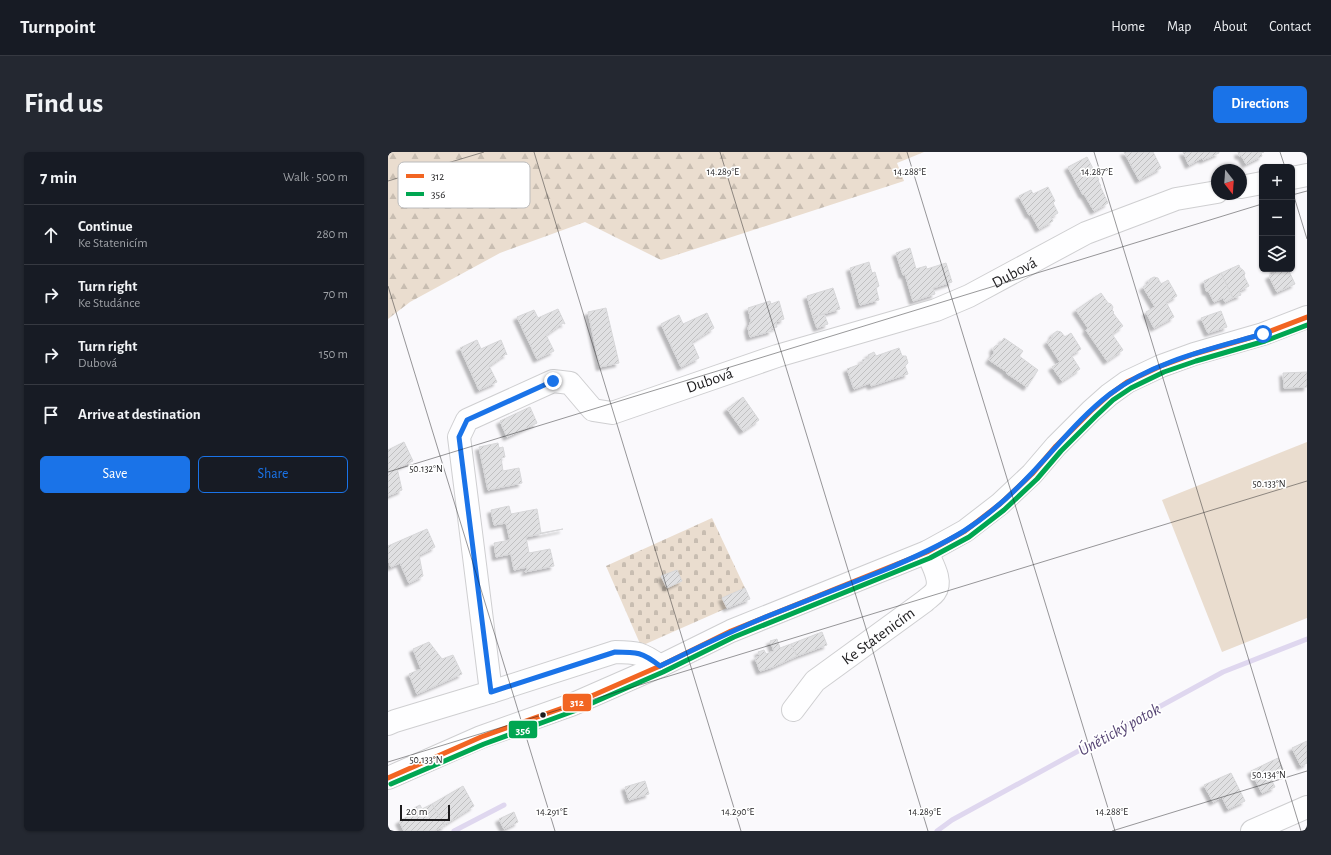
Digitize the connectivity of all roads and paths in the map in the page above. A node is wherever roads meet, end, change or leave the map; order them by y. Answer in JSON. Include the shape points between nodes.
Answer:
{"nodes":[{"id":1,"x":1307,"y":175,"type":"edge"},
{"id":2,"x":1295,"y":177,"type":"edge"},
{"id":3,"x":1259,"y":184,"type":"edge"},
{"id":4,"x":1247,"y":186,"type":"edge"},
{"id":5,"x":1211,"y":193,"type":"edge"},
{"id":6,"x":1307,"y":317,"type":"edge"},
{"id":7,"x":927,"y":552,"type":"junction"},
{"id":8,"x":660,"y":666,"type":"junction"},
{"id":9,"x":491,"y":692,"type":"junction"},
{"id":10,"x":793,"y":710,"type":"dead end"},
{"id":11,"x":388,"y":724,"type":"edge"},
{"id":12,"x":431,"y":758,"type":"junction"},
{"id":13,"x":388,"y":761,"type":"edge"},
{"id":14,"x":388,"y":778,"type":"edge"},
{"id":15,"x":1307,"y":807,"type":"edge"},
{"id":16,"x":1252,"y":831,"type":"edge"}],
"edges":[{"from":1,"to":2,"type":"street"},
{"from":3,"to":4,"type":"street"},
{"from":5,"to":9,"type":"street","name":"Dubová","via":[[1176,199],[1086,234],[969,296],[936,310],[777,356],[612,413],[593,410],[570,383],[553,381],[467,420],[459,437]]},
{"from":6,"to":7,"type":"street","via":[[1263,334],[1194,354],[1127,382],[1091,411],[1000,504],[965,530]]},
{"from":7,"to":8,"type":"street","via":[[731,631]]},
{"from":7,"to":10,"type":"street","name":"Ke Statenicím","via":[[937,576],[938,585],[934,592],[816,681]]},
{"from":8,"to":9,"type":"street","via":[[646,656],[634,652],[615,652]]},
{"from":8,"to":12,"type":"street","via":[[570,705]]},
{"from":9,"to":11,"type":"street"},
{"from":12,"to":13,"type":"street","via":[[402,757]]},
{"from":12,"to":14,"type":"street"},
{"from":15,"to":16,"type":"street"}]}
